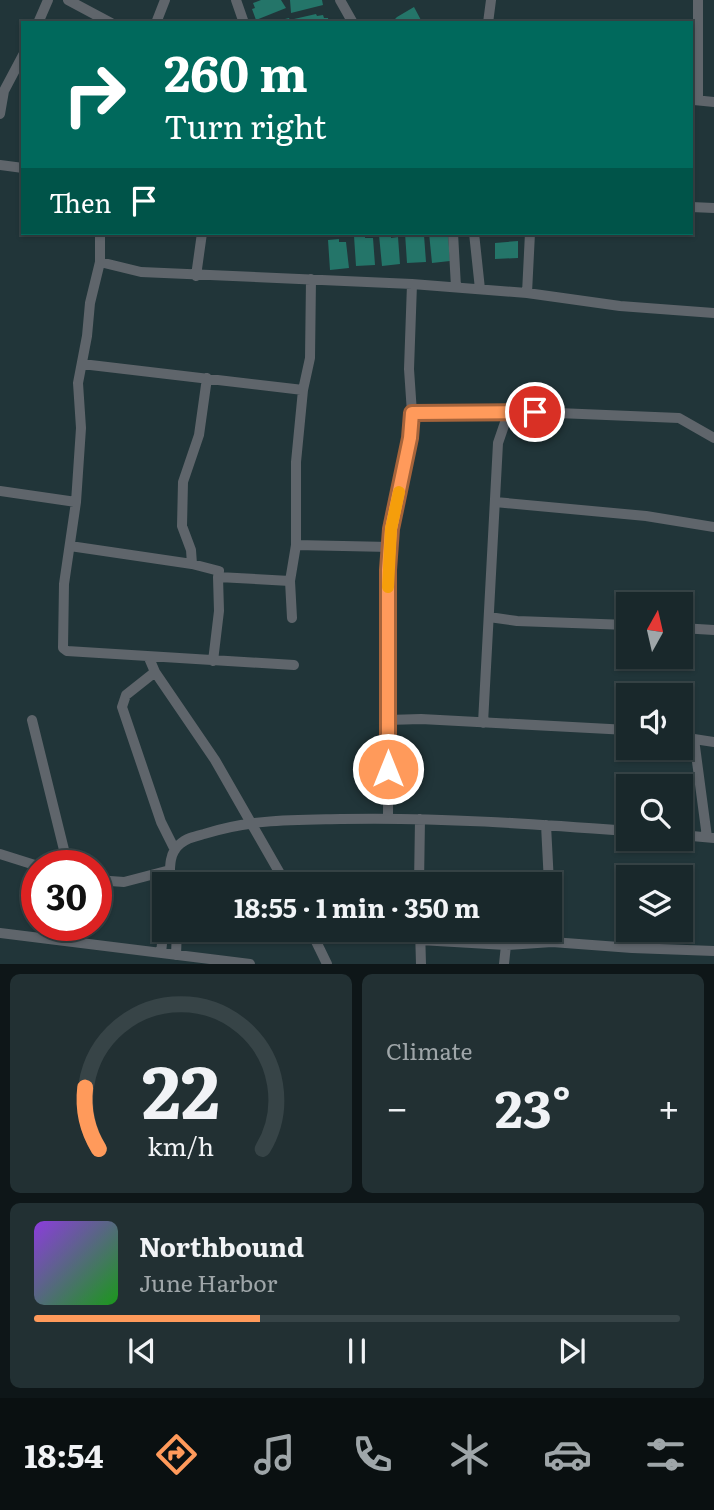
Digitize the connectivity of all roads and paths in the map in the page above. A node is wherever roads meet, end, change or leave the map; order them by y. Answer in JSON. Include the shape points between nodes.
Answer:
{"nodes":[{"id":1,"x":48,"y":0,"type":"edge"},
{"id":2,"x":68,"y":0,"type":"edge"},
{"id":3,"x":165,"y":0,"type":"edge"},
{"id":4,"x":236,"y":0,"type":"edge"},
{"id":5,"x":340,"y":0,"type":"edge"},
{"id":6,"x":491,"y":0,"type":"edge"},
{"id":7,"x":698,"y":0,"type":"edge"},
{"id":8,"x":39,"y":21,"type":"edge"},
{"id":9,"x":107,"y":21,"type":"edge"},
{"id":10,"x":157,"y":21,"type":"edge"},
{"id":11,"x":243,"y":21,"type":"edge"},
{"id":12,"x":352,"y":21,"type":"edge"},
{"id":13,"x":488,"y":21,"type":"edge"},
{"id":14,"x":21,"y":58,"type":"edge"},
{"id":15,"x":2,"y":90,"type":"edge"},
{"id":16,"x":695,"y":100,"type":"edge"},
{"id":17,"x":714,"y":102,"type":"edge"},
{"id":18,"x":0,"y":114,"type":"edge"},
{"id":19,"x":0,"y":165,"type":"edge"},
{"id":20,"x":21,"y":168,"type":"edge"},
{"id":21,"x":693,"y":207,"type":"edge"},
{"id":22,"x":714,"y":208,"type":"edge"},
{"id":23,"x":100,"y":235,"type":"edge"},
{"id":24,"x":202,"y":235,"type":"edge"},
{"id":25,"x":453,"y":235,"type":"edge"},
{"id":26,"x":474,"y":235,"type":"edge"},
{"id":27,"x":530,"y":235,"type":"edge"},
{"id":28,"x":100,"y":262,"type":"junction"},
{"id":29,"x":196,"y":276,"type":"junction"},
{"id":30,"x":311,"y":279,"type":"junction"},
{"id":31,"x":412,"y":284,"type":"junction"},
{"id":32,"x":456,"y":287,"type":"junction"},
{"id":33,"x":480,"y":289,"type":"junction"},
{"id":34,"x":527,"y":293,"type":"junction"},
{"id":35,"x":714,"y":313,"type":"edge"},
{"id":36,"x":82,"y":364,"type":"junction"},
{"id":37,"x":207,"y":378,"type":"junction"},
{"id":38,"x":303,"y":390,"type":"junction"},
{"id":39,"x":509,"y":411,"type":"junction"},
{"id":40,"x":412,"y":413,"type":"junction"},
{"id":41,"x":714,"y":438,"type":"edge"},
{"id":42,"x":0,"y":491,"type":"edge"},
{"id":43,"x":76,"y":502,"type":"junction"},
{"id":44,"x":495,"y":502,"type":"junction"},
{"id":45,"x":714,"y":527,"type":"edge"},
{"id":46,"x":296,"y":545,"type":"junction"},
{"id":47,"x":70,"y":546,"type":"junction"},
{"id":48,"x":390,"y":547,"type":"junction"},
{"id":49,"x":192,"y":564,"type":"junction"},
{"id":50,"x":218,"y":577,"type":"junction"},
{"id":51,"x":290,"y":581,"type":"junction"},
{"id":52,"x":292,"y":618,"type":"dead end"},
{"id":53,"x":489,"y":618,"type":"junction"},
{"id":54,"x":616,"y":624,"type":"edge"},
{"id":55,"x":693,"y":629,"type":"edge"},
{"id":56,"x":714,"y":630,"type":"edge"},
{"id":57,"x":149,"y":658,"type":"junction"},
{"id":58,"x":213,"y":661,"type":"junction"},
{"id":59,"x":294,"y":665,"type":"dead end"},
{"id":60,"x":155,"y":672,"type":"junction"},
{"id":61,"x":32,"y":720,"type":"dead end"},
{"id":62,"x":388,"y":720,"type":"junction"},
{"id":63,"x":483,"y":723,"type":"junction"},
{"id":64,"x":616,"y":729,"type":"edge"},
{"id":65,"x":694,"y":739,"type":"joint"},
{"id":66,"x":714,"y":743,"type":"edge"},
{"id":67,"x":387,"y":818,"type":"junction"},
{"id":68,"x":420,"y":818,"type":"junction"},
{"id":69,"x":253,"y":822,"type":"junction"},
{"id":70,"x":546,"y":825,"type":"junction"},
{"id":71,"x":616,"y":830,"type":"edge"},
{"id":72,"x":710,"y":838,"type":"edge"},
{"id":73,"x":64,"y":850,"type":"edge"},
{"id":74,"x":175,"y":850,"type":"junction"},
{"id":75,"x":0,"y":854,"type":"edge"},
{"id":76,"x":21,"y":861,"type":"edge"},
{"id":77,"x":170,"y":870,"type":"joint"},
{"id":78,"x":280,"y":872,"type":"edge"},
{"id":79,"x":419,"y":872,"type":"edge"},
{"id":80,"x":548,"y":872,"type":"edge"},
{"id":81,"x":112,"y":882,"type":"edge"},
{"id":82,"x":0,"y":933,"type":"edge"},
{"id":83,"x":162,"y":942,"type":"edge"},
{"id":84,"x":176,"y":942,"type":"edge"},
{"id":85,"x":316,"y":942,"type":"edge"},
{"id":86,"x":420,"y":942,"type":"edge"},
{"id":87,"x":480,"y":942,"type":"edge"},
{"id":88,"x":552,"y":942,"type":"joint"},
{"id":89,"x":506,"y":945,"type":"junction"},
{"id":90,"x":714,"y":951,"type":"edge"},
{"id":91,"x":161,"y":953,"type":"junction"},
{"id":92,"x":176,"y":955,"type":"junction"},
{"id":93,"x":226,"y":963,"type":"edge"},
{"id":94,"x":250,"y":964,"type":"edge"},
{"id":95,"x":327,"y":964,"type":"edge"},
{"id":96,"x":421,"y":964,"type":"edge"},
{"id":97,"x":504,"y":964,"type":"edge"}],
"edges":[{"from":1,"to":8,"type":"street"},
{"from":2,"to":9,"type":"street"},
{"from":3,"to":10,"type":"street"},
{"from":4,"to":11,"type":"street"},
{"from":5,"to":12,"type":"street"},
{"from":6,"to":13,"type":"street"},
{"from":7,"to":16,"type":"street"},
{"from":14,"to":15,"type":"street"},
{"from":15,"to":18,"type":"street"},
{"from":16,"to":17,"type":"street"},
{"from":19,"to":20,"type":"street"},
{"from":21,"to":22,"type":"street"},
{"from":23,"to":28,"type":"street"},
{"from":24,"to":29,"type":"street"},
{"from":25,"to":32,"type":"street"},
{"from":26,"to":33,"type":"street"},
{"from":27,"to":34,"type":"street"},
{"from":28,"to":29,"type":"street","via":[[141,272]]},
{"from":28,"to":36,"type":"street"},
{"from":29,"to":30,"type":"street"},
{"from":30,"to":31,"type":"street"},
{"from":30,"to":38,"type":"street","via":[[310,358]]},
{"from":31,"to":32,"type":"street"},
{"from":31,"to":40,"type":"street"},
{"from":32,"to":33,"type":"street"},
{"from":33,"to":34,"type":"street"},
{"from":34,"to":35,"type":"street"},
{"from":36,"to":37,"type":"street"},
{"from":36,"to":43,"type":"street"},
{"from":37,"to":38,"type":"street"},
{"from":37,"to":49,"type":"street","via":[[199,435],[183,482],[182,526]]},
{"from":38,"to":46,"type":"street","via":[[296,462]]},
{"from":39,"to":40,"type":"street"},
{"from":39,"to":41,"type":"street","via":[[679,418]]},
{"from":39,"to":44,"type":"street","via":[[499,435]]},
{"from":40,"to":48,"type":"street"},
{"from":42,"to":43,"type":"street"},
{"from":43,"to":47,"type":"street"},
{"from":44,"to":45,"type":"street"},
{"from":44,"to":53,"type":"street"},
{"from":46,"to":48,"type":"street"},
{"from":46,"to":51,"type":"street"},
{"from":47,"to":49,"type":"street"},
{"from":47,"to":57,"type":"street","via":[[63,648]]},
{"from":48,"to":62,"type":"street"},
{"from":49,"to":50,"type":"street","via":[[219,571]]},
{"from":50,"to":51,"type":"street"},
{"from":50,"to":58,"type":"street"},
{"from":51,"to":52,"type":"street"},
{"from":53,"to":54,"type":"street"},
{"from":53,"to":63,"type":"street"},
{"from":55,"to":56,"type":"street"},
{"from":57,"to":58,"type":"street"},
{"from":57,"to":60,"type":"street"},
{"from":58,"to":59,"type":"street"},
{"from":60,"to":69,"type":"street"},
{"from":60,"to":74,"type":"street","via":[[126,695],[122,707]]},
{"from":61,"to":73,"type":"street"},
{"from":62,"to":63,"type":"street"},
{"from":62,"to":67,"type":"street"},
{"from":63,"to":64,"type":"street"},
{"from":65,"to":66,"type":"street"},
{"from":65,"to":72,"type":"street"},
{"from":67,"to":68,"type":"street"},
{"from":67,"to":69,"type":"street"},
{"from":68,"to":70,"type":"street"},
{"from":68,"to":79,"type":"street"},
{"from":69,"to":74,"type":"street","via":[[189,839]]},
{"from":69,"to":78,"type":"street"},
{"from":70,"to":71,"type":"street"},
{"from":70,"to":80,"type":"street"},
{"from":74,"to":77,"type":"street"},
{"from":75,"to":76,"type":"street"},
{"from":77,"to":81,"type":"street","via":[[124,883]]},
{"from":82,"to":91,"type":"street"},
{"from":83,"to":91,"type":"street"},
{"from":84,"to":92,"type":"street"},
{"from":85,"to":95,"type":"street"},
{"from":86,"to":96,"type":"street"},
{"from":87,"to":89,"type":"street"},
{"from":88,"to":89,"type":"street"},
{"from":88,"to":90,"type":"street"},
{"from":89,"to":97,"type":"street"},
{"from":91,"to":92,"type":"street"},
{"from":92,"to":93,"type":"street"},
{"from":93,"to":94,"type":"street"}]}
